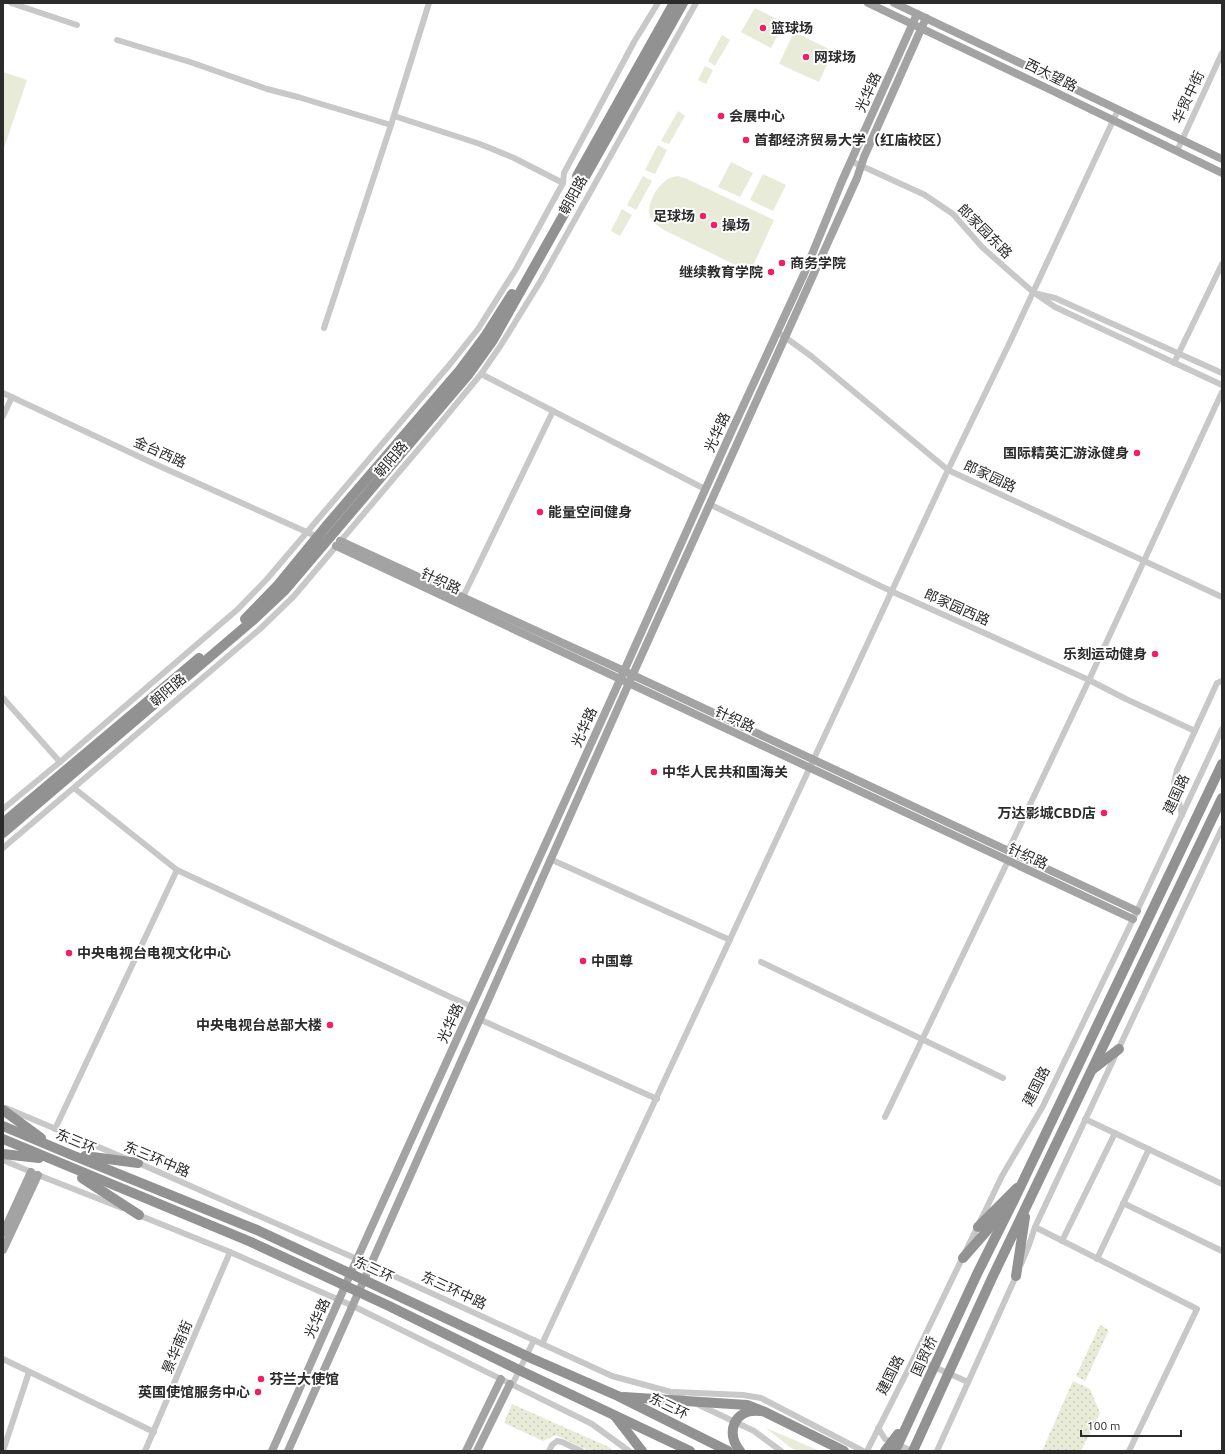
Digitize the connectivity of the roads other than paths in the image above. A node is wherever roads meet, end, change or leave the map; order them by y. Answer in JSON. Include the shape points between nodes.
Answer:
{"nodes":[{"id":1,"x":11,"y":3,"type":"edge"},
{"id":2,"x":429,"y":3,"type":"edge"},
{"id":3,"x":658,"y":3,"type":"edge"},
{"id":4,"x":674,"y":3,"type":"edge"},
{"id":5,"x":683,"y":3,"type":"edge"},
{"id":6,"x":696,"y":3,"type":"edge"},
{"id":7,"x":868,"y":3,"type":"edge"},
{"id":8,"x":894,"y":3,"type":"edge"},
{"id":9,"x":917,"y":14,"type":"junction"},
{"id":10,"x":926,"y":18,"type":"junction"},
{"id":11,"x":913,"y":24,"type":"junction"},
{"id":12,"x":77,"y":25,"type":"dead end"},
{"id":13,"x":921,"y":28,"type":"junction"},
{"id":14,"x":117,"y":40,"type":"dead end"},
{"id":15,"x":1222,"y":53,"type":"edge"},
{"id":16,"x":1118,"y":110,"type":"junction"},
{"id":17,"x":394,"y":116,"type":"junction"},
{"id":18,"x":1113,"y":120,"type":"junction"},
{"id":19,"x":391,"y":125,"type":"junction"},
{"id":20,"x":1182,"y":140,"type":"junction"},
{"id":21,"x":1177,"y":151,"type":"junction"},
{"id":22,"x":1222,"y":159,"type":"edge"},
{"id":23,"x":851,"y":161,"type":"junction"},
{"id":24,"x":861,"y":166,"type":"junction"},
{"id":25,"x":1222,"y":173,"type":"edge"},
{"id":26,"x":563,"y":183,"type":"junction"},
{"id":27,"x":1222,"y":264,"type":"edge"},
{"id":28,"x":1033,"y":292,"type":"junction"},
{"id":29,"x":324,"y":328,"type":"dead end"},
{"id":30,"x":478,"y":329,"type":"junction"},
{"id":31,"x":777,"y":332,"type":"junction"},
{"id":32,"x":785,"y":336,"type":"junction"},
{"id":33,"x":494,"y":340,"type":"junction"},
{"id":34,"x":1179,"y":353,"type":"junction"},
{"id":35,"x":1174,"y":363,"type":"junction"},
{"id":36,"x":1222,"y":373,"type":"edge"},
{"id":37,"x":481,"y":374,"type":"junction"},
{"id":38,"x":1222,"y":385,"type":"edge"},
{"id":39,"x":1222,"y":392,"type":"edge"},
{"id":40,"x":3,"y":393,"type":"edge"},
{"id":41,"x":12,"y":397,"type":"junction"},
{"id":42,"x":553,"y":411,"type":"junction"},
{"id":43,"x":3,"y":416,"type":"edge"},
{"id":44,"x":948,"y":470,"type":"junction"},
{"id":45,"x":705,"y":489,"type":"junction"},
{"id":46,"x":709,"y":504,"type":"junction"},
{"id":47,"x":308,"y":531,"type":"junction"},
{"id":48,"x":324,"y":538,"type":"junction"},
{"id":49,"x":338,"y":544,"type":"junction"},
{"id":50,"x":1143,"y":560,"type":"junction"},
{"id":51,"x":893,"y":592,"type":"junction"},
{"id":52,"x":1222,"y":597,"type":"edge"},
{"id":53,"x":461,"y":601,"type":"junction"},
{"id":54,"x":624,"y":671,"type":"junction"},
{"id":55,"x":632,"y":675,"type":"junction"},
{"id":56,"x":620,"y":679,"type":"junction"},
{"id":57,"x":1089,"y":680,"type":"junction"},
{"id":58,"x":1222,"y":681,"type":"edge"},
{"id":59,"x":628,"y":683,"type":"junction"},
{"id":60,"x":3,"y":698,"type":"edge"},
{"id":61,"x":1222,"y":729,"type":"edge"},
{"id":62,"x":1195,"y":731,"type":"junction"},
{"id":63,"x":814,"y":760,"type":"junction"},
{"id":64,"x":60,"y":762,"type":"junction"},
{"id":65,"x":1222,"y":764,"type":"edge"},
{"id":66,"x":810,"y":768,"type":"junction"},
{"id":67,"x":74,"y":788,"type":"junction"},
{"id":68,"x":1222,"y":798,"type":"edge"},
{"id":69,"x":3,"y":809,"type":"edge"},
{"id":70,"x":1182,"y":815,"type":"junction"},
{"id":71,"x":3,"y":823,"type":"edge"},
{"id":72,"x":1222,"y":828,"type":"edge"},
{"id":73,"x":3,"y":833,"type":"edge"},
{"id":74,"x":3,"y":848,"type":"edge"},
{"id":75,"x":1008,"y":851,"type":"junction"},
{"id":76,"x":550,"y":860,"type":"junction"},
{"id":77,"x":1008,"y":861,"type":"junction"},
{"id":78,"x":177,"y":870,"type":"junction"},
{"id":79,"x":1137,"y":911,"type":"junction"},
{"id":80,"x":1133,"y":919,"type":"junction"},
{"id":81,"x":730,"y":940,"type":"junction"},
{"id":82,"x":761,"y":962,"type":"dead end"},
{"id":83,"x":472,"y":1007,"type":"junction"},
{"id":84,"x":479,"y":1019,"type":"junction"},
{"id":85,"x":922,"y":1039,"type":"junction"},
{"id":86,"x":1119,"y":1049,"type":"junction"},
{"id":87,"x":1091,"y":1071,"type":"junction"},
{"id":88,"x":1002,"y":1078,"type":"dead end"},
{"id":89,"x":656,"y":1098,"type":"junction"},
{"id":90,"x":3,"y":1108,"type":"edge"},
{"id":91,"x":885,"y":1117,"type":"dead end"},
{"id":92,"x":1085,"y":1119,"type":"junction"},
{"id":93,"x":3,"y":1126,"type":"edge"},
{"id":94,"x":55,"y":1129,"type":"junction"},
{"id":95,"x":1115,"y":1133,"type":"junction"},
{"id":96,"x":3,"y":1139,"type":"edge"},
{"id":97,"x":55,"y":1148,"type":"junction"},
{"id":98,"x":1149,"y":1149,"type":"junction"},
{"id":99,"x":67,"y":1153,"type":"junction"},
{"id":100,"x":3,"y":1154,"type":"edge"},
{"id":101,"x":50,"y":1159,"type":"junction"},
{"id":102,"x":3,"y":1160,"type":"edge"},
{"id":103,"x":138,"y":1163,"type":"junction"},
{"id":104,"x":62,"y":1164,"type":"junction"},
{"id":105,"x":34,"y":1174,"type":"junction"},
{"id":106,"x":1023,"y":1182,"type":"junction"},
{"id":107,"x":1222,"y":1184,"type":"edge"},
{"id":108,"x":1014,"y":1200,"type":"junction"},
{"id":109,"x":1123,"y":1203,"type":"junction"},
{"id":110,"x":1026,"y":1207,"type":"junction"},
{"id":111,"x":139,"y":1215,"type":"junction"},
{"id":112,"x":1035,"y":1227,"type":"junction"},
{"id":113,"x":978,"y":1228,"type":"junction"},
{"id":114,"x":3,"y":1233,"type":"edge"},
{"id":115,"x":1062,"y":1241,"type":"junction"},
{"id":116,"x":3,"y":1250,"type":"edge"},
{"id":117,"x":1222,"y":1251,"type":"edge"},
{"id":118,"x":230,"y":1252,"type":"junction"},
{"id":119,"x":963,"y":1258,"type":"junction"},
{"id":120,"x":358,"y":1259,"type":"junction"},
{"id":121,"x":1097,"y":1259,"type":"junction"},
{"id":122,"x":370,"y":1264,"type":"junction"},
{"id":123,"x":978,"y":1272,"type":"joint"},
{"id":124,"x":1016,"y":1276,"type":"junction"},
{"id":125,"x":339,"y":1300,"type":"junction"},
{"id":126,"x":352,"y":1306,"type":"junction"},
{"id":127,"x":534,"y":1340,"type":"junction"},
{"id":128,"x":542,"y":1344,"type":"junction"},
{"id":129,"x":914,"y":1358,"type":"junction"},
{"id":130,"x":3,"y":1359,"type":"edge"},
{"id":131,"x":3,"y":1363,"type":"edge"},
{"id":132,"x":27,"y":1373,"type":"junction"},
{"id":133,"x":501,"y":1379,"type":"junction"},
{"id":134,"x":968,"y":1382,"type":"junction"},
{"id":135,"x":511,"y":1384,"type":"junction"},
{"id":136,"x":671,"y":1392,"type":"junction"},
{"id":137,"x":618,"y":1396,"type":"junction"},
{"id":138,"x":765,"y":1412,"type":"junction"},
{"id":139,"x":614,"y":1415,"type":"junction"},
{"id":140,"x":910,"y":1418,"type":"junction"},
{"id":141,"x":878,"y":1428,"type":"junction"},
{"id":142,"x":154,"y":1433,"type":"junction"},
{"id":143,"x":3,"y":1443,"type":"edge"},
{"id":144,"x":913,"y":1450,"type":"edge"},
{"id":145,"x":3,"y":1451,"type":"edge"},
{"id":146,"x":145,"y":1451,"type":"edge"},
{"id":147,"x":272,"y":1451,"type":"edge"},
{"id":148,"x":288,"y":1451,"type":"edge"},
{"id":149,"x":466,"y":1451,"type":"edge"},
{"id":150,"x":477,"y":1451,"type":"edge"},
{"id":151,"x":549,"y":1451,"type":"edge"},
{"id":152,"x":581,"y":1451,"type":"edge"},
{"id":153,"x":629,"y":1451,"type":"edge"},
{"id":154,"x":642,"y":1451,"type":"edge"},
{"id":155,"x":690,"y":1451,"type":"edge"},
{"id":156,"x":728,"y":1451,"type":"edge"},
{"id":157,"x":740,"y":1451,"type":"edge"},
{"id":158,"x":781,"y":1451,"type":"edge"},
{"id":159,"x":844,"y":1451,"type":"edge"},
{"id":160,"x":863,"y":1451,"type":"edge"},
{"id":161,"x":866,"y":1451,"type":"edge"},
{"id":162,"x":885,"y":1451,"type":"edge"},
{"id":163,"x":895,"y":1451,"type":"edge"},
{"id":164,"x":937,"y":1451,"type":"edge"},
{"id":165,"x":1129,"y":1451,"type":"edge"}],
"edges":[{"from":1,"to":12,"type":"street"},
{"from":2,"to":17,"type":"street"},
{"from":3,"to":26,"type":"street","name":"朝阳路","via":[[634,42],[564,173]]},
{"from":4,"to":33,"type":"highway","name":"朝阳路","via":[[524,274]]},
{"from":5,"to":33,"type":"highway","name":"朝阳路"},
{"from":6,"to":33,"type":"street","name":"朝阳路","via":[[540,282]]},
{"from":7,"to":11,"type":"main road","name":"西大望路"},
{"from":8,"to":9,"type":"main road","name":"西大望路"},
{"from":9,"to":10,"type":"main road","name":"西大望路"},
{"from":9,"to":11,"type":"main road","name":"光华路"},
{"from":10,"to":13,"type":"main road","name":"光华路"},
{"from":10,"to":16,"type":"main road","name":"西大望路"},
{"from":11,"to":13,"type":"main road","name":"西大望路"},
{"from":11,"to":23,"type":"main road","name":"光华路"},
{"from":13,"to":18,"type":"main road","name":"西大望路"},
{"from":13,"to":24,"type":"main road","name":"光华路"},
{"from":14,"to":19,"type":"street","via":[[267,89]]},
{"from":15,"to":20,"type":"street","name":"华贸中街"},
{"from":16,"to":18,"type":"street"},
{"from":16,"to":20,"type":"main road","name":"西大望路"},
{"from":17,"to":19,"type":"street"},
{"from":17,"to":26,"type":"street","via":[[480,144]]},
{"from":18,"to":21,"type":"main road","name":"西大望路"},
{"from":18,"to":28,"type":"street"},
{"from":19,"to":29,"type":"street"},
{"from":20,"to":21,"type":"street","name":"华贸中街"},
{"from":20,"to":22,"type":"main road","name":"西大望路"},
{"from":21,"to":25,"type":"main road","name":"西大望路"},
{"from":23,"to":24,"type":"street","name":"郎家园东路"},
{"from":23,"to":31,"type":"main road","name":"光华路"},
{"from":24,"to":28,"type":"street","name":"郎家园东路","via":[[925,195],[953,214],[982,247]]},
{"from":24,"to":32,"type":"main road","name":"光华路"},
{"from":26,"to":30,"type":"street","name":"朝阳路","via":[[516,269]]},
{"from":27,"to":34,"type":"street"},
{"from":28,"to":34,"type":"street","name":"郎家园东路","via":[[1055,298]]},
{"from":28,"to":35,"type":"street","name":"郎家园东路","via":[[1055,306]]},
{"from":28,"to":44,"type":"street"},
{"from":30,"to":33,"type":"street"},
{"from":30,"to":47,"type":"street","name":"朝阳路"},
{"from":31,"to":32,"type":"street","name":"郎家园路"},
{"from":31,"to":45,"type":"main road","name":"光华路"},
{"from":32,"to":44,"type":"street","name":"郎家园路"},
{"from":32,"to":46,"type":"main road","name":"光华路"},
{"from":33,"to":37,"type":"street","name":"朝阳路"},
{"from":33,"to":48,"type":"highway","name":"朝阳路","via":[[468,375]]},
{"from":34,"to":35,"type":"street"},
{"from":34,"to":36,"type":"street","name":"郎家园东路"},
{"from":35,"to":38,"type":"street","name":"郎家园东路"},
{"from":37,"to":42,"type":"street"},
{"from":37,"to":49,"type":"street","name":"朝阳路"},
{"from":39,"to":50,"type":"street"},
{"from":40,"to":41,"type":"street","name":"金台西路"},
{"from":41,"to":43,"type":"street"},
{"from":41,"to":47,"type":"street","name":"金台西路"},
{"from":42,"to":45,"type":"street"},
{"from":42,"to":53,"type":"street"},
{"from":44,"to":50,"type":"street","name":"郎家园路"},
{"from":44,"to":51,"type":"street"},
{"from":45,"to":54,"type":"main road","name":"光华路"},
{"from":46,"to":51,"type":"street","name":"郎家园西路"},
{"from":46,"to":55,"type":"main road","name":"光华路"},
{"from":47,"to":48,"type":"street","name":"金台西路"},
{"from":47,"to":64,"type":"street","name":"朝阳路","via":[[238,609]]},
{"from":48,"to":49,"type":"street","name":"针织路"},
{"from":48,"to":71,"type":"highway","name":"朝阳路","via":[[247,617]]},
{"from":48,"to":73,"type":"highway","name":"朝阳路","via":[[285,590],[252,621]]},
{"from":49,"to":53,"type":"main road","name":"针织路"},
{"from":49,"to":67,"type":"street","name":"朝阳路","via":[[294,596],[260,630]]},
{"from":50,"to":52,"type":"street","name":"郎家园路"},
{"from":50,"to":57,"type":"street"},
{"from":51,"to":57,"type":"street","name":"郎家园西路"},
{"from":51,"to":63,"type":"street"},
{"from":53,"to":54,"type":"main road","name":"针织路"},
{"from":53,"to":56,"type":"main road","name":"针织路"},
{"from":54,"to":55,"type":"main road","name":"针织路"},
{"from":54,"to":56,"type":"main road","name":"光华路"},
{"from":55,"to":59,"type":"main road","name":"光华路"},
{"from":55,"to":63,"type":"main road","name":"针织路"},
{"from":56,"to":59,"type":"main road","name":"针织路"},
{"from":56,"to":83,"type":"main road","name":"光华路"},
{"from":57,"to":62,"type":"street","name":"郎家园西路"},
{"from":57,"to":75,"type":"street"},
{"from":58,"to":62,"type":"street","via":[[1218,683]]},
{"from":59,"to":66,"type":"main road","name":"针织路"},
{"from":59,"to":76,"type":"main road","name":"光华路"},
{"from":60,"to":64,"type":"street"},
{"from":61,"to":70,"type":"street","name":"建国路"},
{"from":62,"to":70,"type":"street","via":[[1177,770],[1174,783]]},
{"from":63,"to":66,"type":"street"},
{"from":63,"to":75,"type":"main road","name":"针织路"},
{"from":64,"to":69,"type":"street","name":"朝阳路"},
{"from":65,"to":106,"type":"highway","name":"建国路"},
{"from":66,"to":77,"type":"main road","name":"针织路"},
{"from":66,"to":81,"type":"street"},
{"from":67,"to":74,"type":"street","name":"朝阳路"},
{"from":67,"to":78,"type":"street"},
{"from":68,"to":87,"type":"highway"},
{"from":70,"to":79,"type":"street","name":"建国路"},
{"from":72,"to":86,"type":"street"},
{"from":75,"to":79,"type":"main road","name":"针织路"},
{"from":76,"to":81,"type":"street"},
{"from":76,"to":84,"type":"main road","name":"光华路"},
{"from":77,"to":80,"type":"main road","name":"针织路"},
{"from":77,"to":85,"type":"street"},
{"from":78,"to":83,"type":"street"},
{"from":78,"to":94,"type":"street"},
{"from":79,"to":80,"type":"street","name":"建国路"},
{"from":80,"to":113,"type":"street","name":"建国路","via":[[1043,1106],[1002,1176]]},
{"from":81,"to":89,"type":"street"},
{"from":82,"to":85,"type":"street"},
{"from":83,"to":120,"type":"main road","name":"光华路"},
{"from":84,"to":89,"type":"street"},
{"from":84,"to":122,"type":"main road","name":"光华路"},
{"from":85,"to":88,"type":"street"},
{"from":85,"to":91,"type":"street"},
{"from":86,"to":87,"type":"highway"},
{"from":86,"to":92,"type":"street"},
{"from":87,"to":110,"type":"highway"},
{"from":89,"to":128,"type":"street"},
{"from":90,"to":94,"type":"street","name":"东三环中路"},
{"from":90,"to":97,"type":"highway"},
{"from":92,"to":95,"type":"street"},
{"from":92,"to":112,"type":"street"},
{"from":93,"to":97,"type":"highway","name":"东三环"},
{"from":94,"to":103,"type":"street","name":"东三环中路"},
{"from":95,"to":98,"type":"street"},
{"from":95,"to":115,"type":"street"},
{"from":96,"to":101,"type":"highway","name":"东三环"},
{"from":97,"to":99,"type":"highway","name":"东三环"},
{"from":98,"to":107,"type":"street"},
{"from":98,"to":109,"type":"street"},
{"from":99,"to":103,"type":"highway"},
{"from":99,"to":137,"type":"highway","name":"东三环","via":[[257,1230]]},
{"from":100,"to":101,"type":"highway"},
{"from":101,"to":104,"type":"highway","name":"东三环"},
{"from":102,"to":105,"type":"street"},
{"from":103,"to":120,"type":"street","name":"东三环中路"},
{"from":104,"to":111,"type":"highway"},
{"from":104,"to":139,"type":"highway","name":"东三环","via":[[251,1242]]},
{"from":105,"to":111,"type":"street"},
{"from":105,"to":114,"type":"main road"},
{"from":105,"to":116,"type":"main road"},
{"from":106,"to":108,"type":"highway","name":"建国路"},
{"from":106,"to":113,"type":"highway"},
{"from":108,"to":119,"type":"highway"},
{"from":108,"to":123,"type":"highway","name":"建国路"},
{"from":109,"to":117,"type":"street"},
{"from":109,"to":121,"type":"street"},
{"from":110,"to":124,"type":"highway"},
{"from":110,"to":144,"type":"highway","name":"国贸桥"},
{"from":111,"to":118,"type":"street"},
{"from":112,"to":115,"type":"street"},
{"from":112,"to":124,"type":"street"},
{"from":113,"to":119,"type":"street","name":"建国路"},
{"from":115,"to":121,"type":"street"},
{"from":118,"to":125,"type":"street"},
{"from":118,"to":142,"type":"street","name":"景华南街"},
{"from":119,"to":129,"type":"street","name":"建国路"},
{"from":120,"to":122,"type":"street","name":"东三环中路"},
{"from":120,"to":125,"type":"main road","name":"光华路"},
{"from":121,"to":165,"type":"street","via":[[1197,1309]]},
{"from":122,"to":126,"type":"main road","name":"光华路"},
{"from":122,"to":127,"type":"street","name":"东三环中路"},
{"from":123,"to":140,"type":"highway","name":"国贸桥"},
{"from":124,"to":134,"type":"street"},
{"from":125,"to":126,"type":"street"},
{"from":125,"to":147,"type":"main road","name":"光华路"},
{"from":126,"to":133,"type":"street"},
{"from":126,"to":148,"type":"main road","name":"光华路"},
{"from":127,"to":128,"type":"street","name":"东三环中路"},
{"from":127,"to":135,"type":"street"},
{"from":128,"to":136,"type":"street","name":"东三环中路","via":[[612,1376]]},
{"from":129,"to":134,"type":"street"},
{"from":129,"to":141,"type":"street","name":"建国路"},
{"from":130,"to":132,"type":"street"},
{"from":131,"to":132,"type":"street"},
{"from":132,"to":142,"type":"street"},
{"from":132,"to":143,"type":"street"},
{"from":132,"to":145,"type":"street"},
{"from":133,"to":135,"type":"street"},
{"from":133,"to":149,"type":"main road"},
{"from":134,"to":164,"type":"street"},
{"from":135,"to":150,"type":"main road"},
{"from":135,"to":153,"type":"street","via":[[592,1424]]},
{"from":136,"to":158,"type":"street","name":"东三环中路","via":[[754,1431]]},
{"from":136,"to":160,"type":"street","via":[[761,1398]]},
{"from":137,"to":138,"type":"highway","via":[[747,1405]]},
{"from":137,"to":156,"type":"highway","name":"东三环"},
{"from":138,"to":157,"type":"highway","via":[[747,1411],[737,1418],[733,1434]]},
{"from":138,"to":159,"type":"highway"},
{"from":139,"to":154,"type":"highway"},
{"from":139,"to":155,"type":"highway","name":"东三环"},
{"from":140,"to":162,"type":"highway"},
{"from":140,"to":163,"type":"highway","name":"国贸桥"},
{"from":141,"to":144,"type":"street","via":[[885,1438]]},
{"from":141,"to":161,"type":"street","name":"建国路"},
{"from":142,"to":146,"type":"street","name":"景华南街"},
{"from":151,"to":152,"type":"street","via":[[557,1441]]}]}
